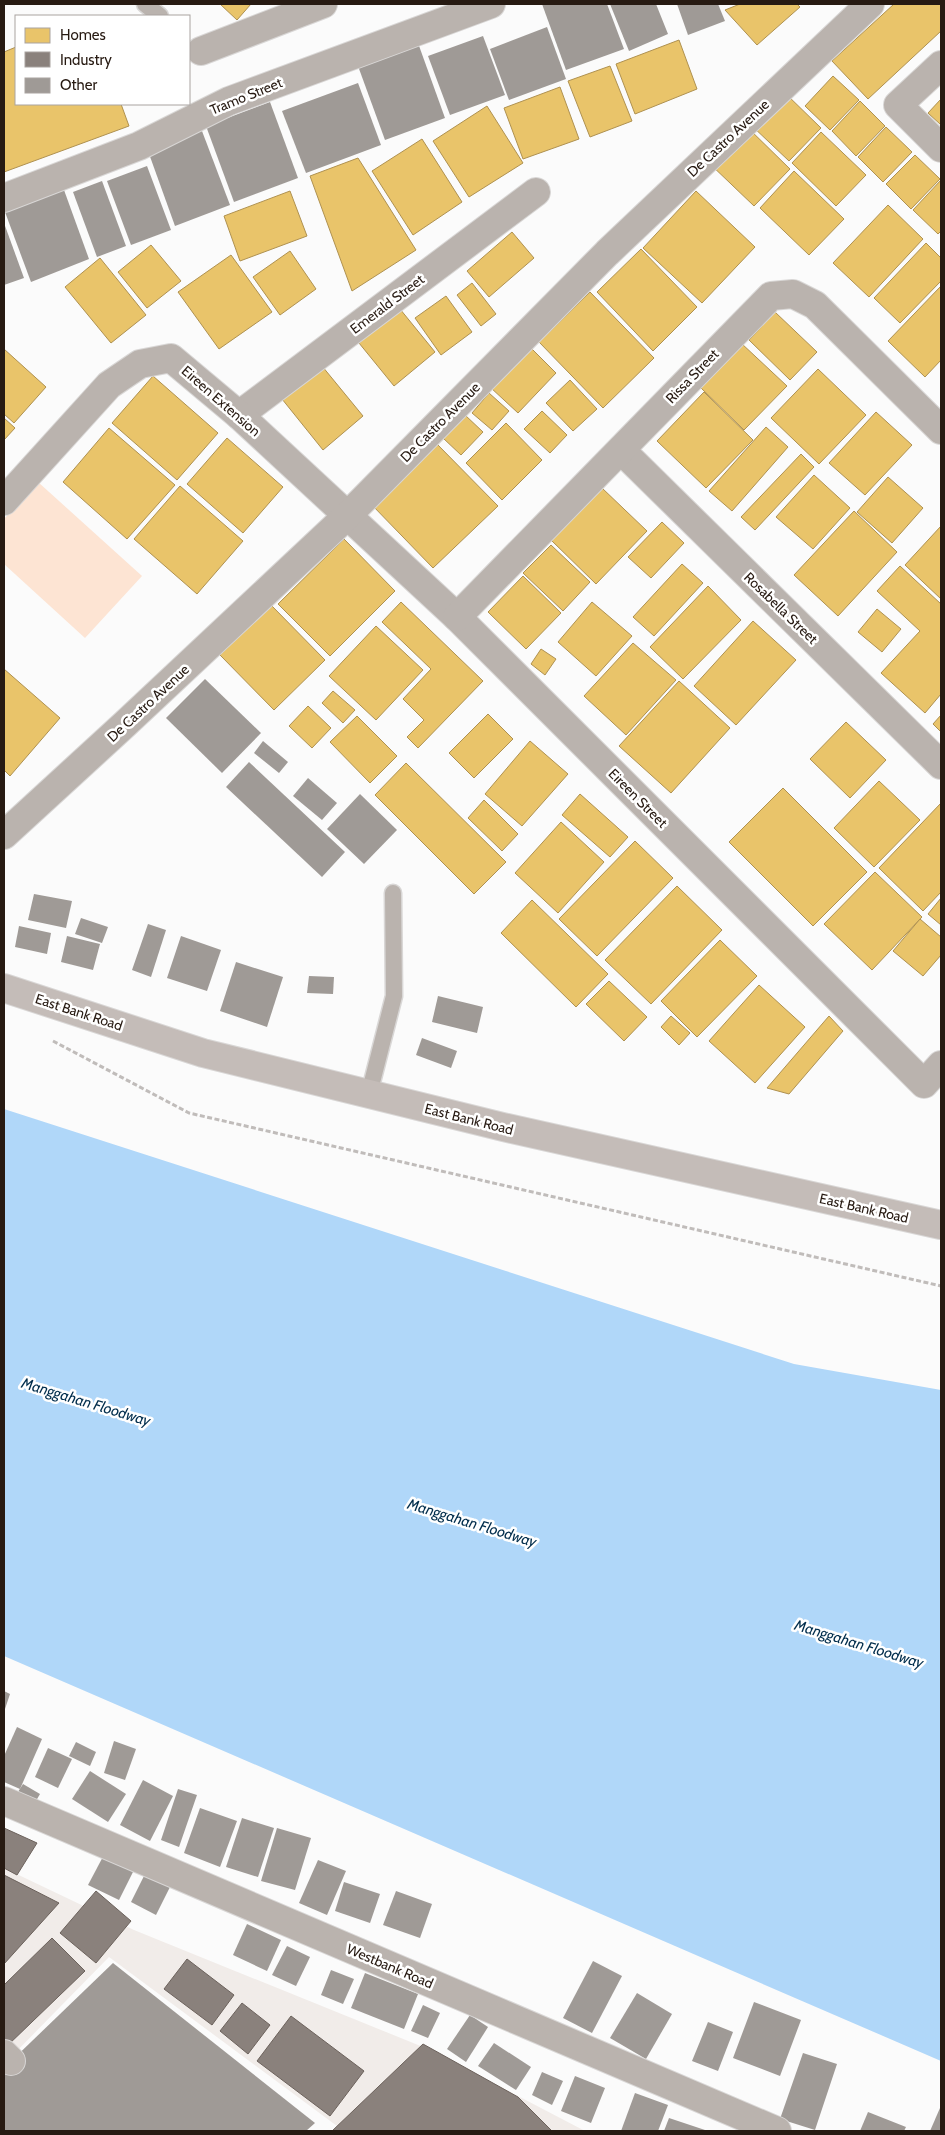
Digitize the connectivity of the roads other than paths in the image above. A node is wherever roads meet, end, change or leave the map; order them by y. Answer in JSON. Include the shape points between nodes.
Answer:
{"nodes":[{"id":1,"x":145,"y":4,"type":"edge"},
{"id":2,"x":323,"y":4,"type":"edge"},
{"id":3,"x":491,"y":4,"type":"edge"},
{"id":4,"x":870,"y":4,"type":"edge"},
{"id":5,"x":159,"y":15,"type":"edge"},
{"id":6,"x":195,"y":45,"type":"edge"},
{"id":7,"x":941,"y":65,"type":"edge"},
{"id":8,"x":941,"y":148,"type":"edge"},
{"id":9,"x":536,"y":192,"type":"dead end"},
{"id":10,"x":4,"y":198,"type":"edge"},
{"id":11,"x":239,"y":415,"type":"junction"},
{"id":12,"x":941,"y":430,"type":"edge"},
{"id":13,"x":621,"y":450,"type":"junction"},
{"id":14,"x":4,"y":501,"type":"edge"},
{"id":15,"x":348,"y":515,"type":"junction"},
{"id":16,"x":457,"y":617,"type":"junction"},
{"id":17,"x":941,"y":765,"type":"edge"},
{"id":18,"x":4,"y":835,"type":"edge"},
{"id":19,"x":392,"y":893,"type":"dead end"},
{"id":20,"x":4,"y":988,"type":"edge"},
{"id":21,"x":933,"y":1075,"type":"edge"},
{"id":22,"x":369,"y":1094,"type":"junction"},
{"id":23,"x":941,"y":1225,"type":"edge"},
{"id":24,"x":4,"y":1800,"type":"edge"},
{"id":25,"x":777,"y":2131,"type":"edge"}],
"edges":[{"from":1,"to":5,"type":"lane"},
{"from":2,"to":6,"type":"street"},
{"from":3,"to":10,"type":"street","name":"Tramo Street","via":[[229,101],[140,146]]},
{"from":4,"to":15,"type":"street","name":"De Castro Avenue","via":[[607,253]]},
{"from":7,"to":8,"type":"street","via":[[898,105]]},
{"from":9,"to":11,"type":"street","name":"Emerald Street"},
{"from":11,"to":14,"type":"street","name":"Eireen Extension","via":[[171,358],[140,364],[109,385]]},
{"from":11,"to":15,"type":"street","name":"Eireen Extension"},
{"from":12,"to":13,"type":"street","name":"Rissa Street","via":[[815,306],[793,294],[771,296]]},
{"from":13,"to":16,"type":"street","name":"Rissa Street"},
{"from":13,"to":17,"type":"street","name":"Rosabella Street"},
{"from":15,"to":16,"type":"street","name":"Eireen Street"},
{"from":15,"to":18,"type":"street","name":"De Castro Avenue"},
{"from":16,"to":21,"type":"street","name":"Eireen Street"},
{"from":19,"to":22,"type":"lane","via":[[394,996]]},
{"from":20,"to":22,"type":"main road","name":"East Bank Road","via":[[203,1053]]},
{"from":22,"to":23,"type":"main road","name":"East Bank Road"},
{"from":24,"to":25,"type":"street","name":"Westbank Road"}]}
